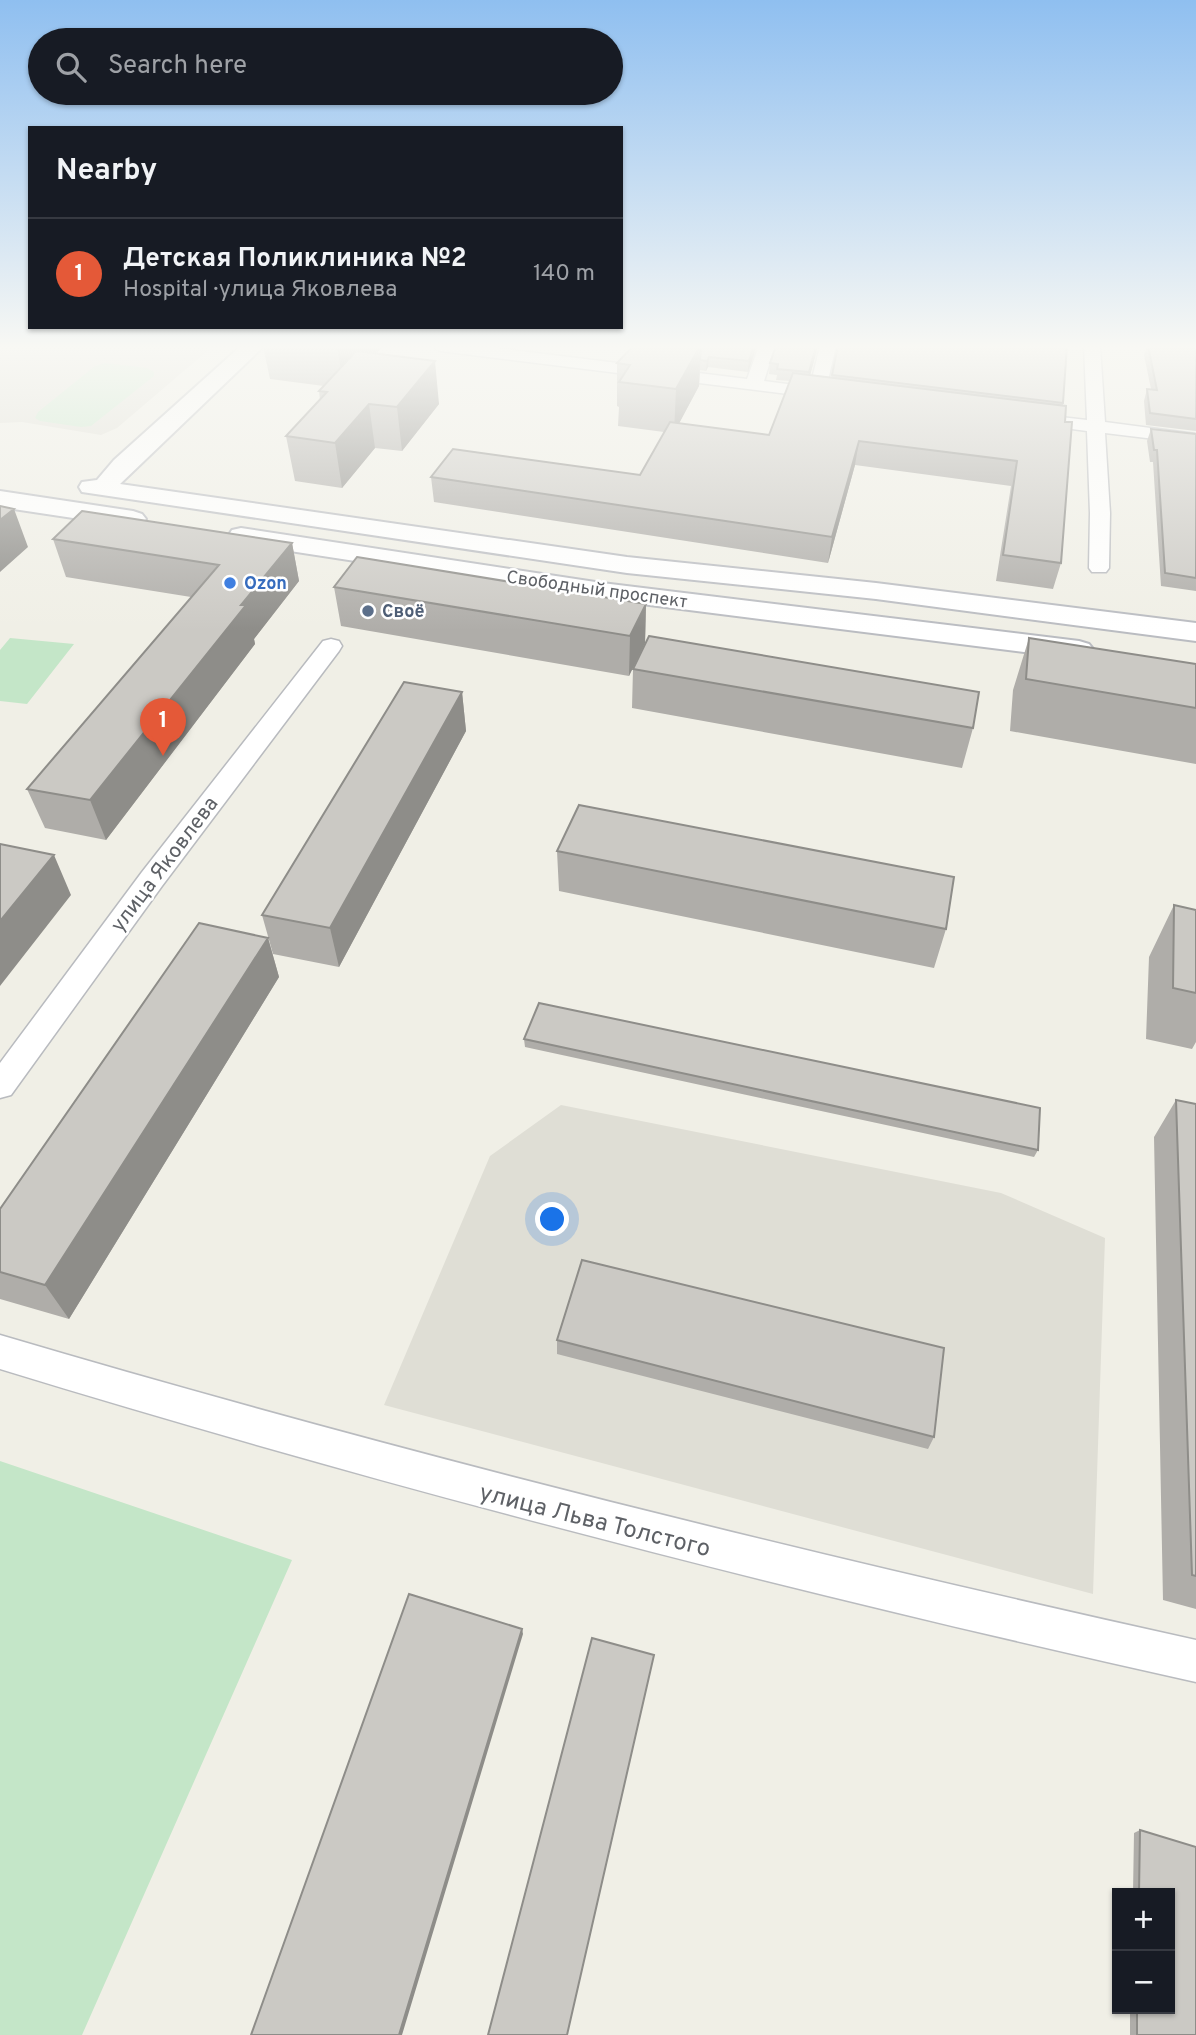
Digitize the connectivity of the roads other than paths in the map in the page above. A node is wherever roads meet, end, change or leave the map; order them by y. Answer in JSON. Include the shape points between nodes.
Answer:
{"nodes":[{"id":1,"x":150,"y":441,"type":"edge"},
{"id":2,"x":1096,"y":441,"type":"edge"},
{"id":3,"x":65,"y":482,"type":"dead end"},
{"id":4,"x":103,"y":489,"type":"junction"},
{"id":5,"x":0,"y":499,"type":"edge"},
{"id":6,"x":153,"y":522,"type":"edge"},
{"id":7,"x":221,"y":533,"type":"edge"},
{"id":8,"x":1099,"y":568,"type":"dead end"},
{"id":9,"x":1196,"y":632,"type":"edge"},
{"id":10,"x":331,"y":646,"type":"dead end"},
{"id":11,"x":1100,"y":653,"type":"edge"},
{"id":12,"x":0,"y":1086,"type":"edge"},
{"id":13,"x":0,"y":1352,"type":"edge"},
{"id":14,"x":1196,"y":1661,"type":"edge"}],
"edges":[{"from":1,"to":4,"type":"main road"},
{"from":2,"to":8,"type":"street"},
{"from":3,"to":4,"type":"main road","name":"Свободный проспект"},
{"from":4,"to":9,"type":"main road","name":"Свободный проспект","via":[[627,565],[889,592]]},
{"from":5,"to":6,"type":"main road"},
{"from":7,"to":11,"type":"main road","name":"Свободный проспект","via":[[602,591]]},
{"from":10,"to":12,"type":"street","name":"улица Яковлева","via":[[152,878]]},
{"from":13,"to":14,"type":"street","name":"улица Льва Толстого","via":[[557,1512]]}]}
